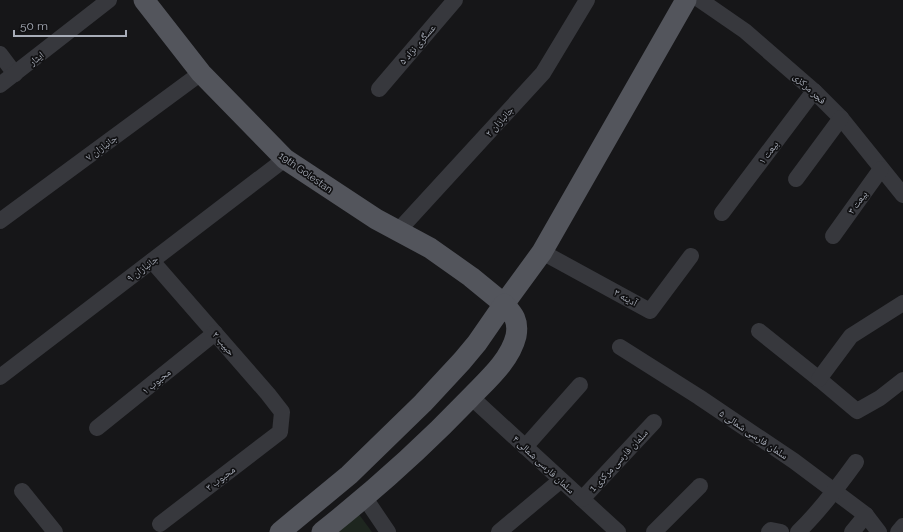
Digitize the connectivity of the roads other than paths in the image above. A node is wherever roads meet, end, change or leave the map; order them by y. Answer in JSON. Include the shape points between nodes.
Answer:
{"nodes":[{"id":1,"x":109,"y":0,"type":"edge"},
{"id":2,"x":144,"y":0,"type":"edge"},
{"id":3,"x":455,"y":0,"type":"edge"},
{"id":4,"x":587,"y":0,"type":"edge"},
{"id":5,"x":686,"y":0,"type":"edge"},
{"id":6,"x":700,"y":0,"type":"edge"},
{"id":7,"x":0,"y":54,"type":"edge"},
{"id":8,"x":201,"y":73,"type":"junction"},
{"id":9,"x":15,"y":74,"type":"junction"},
{"id":10,"x":0,"y":86,"type":"edge"},
{"id":11,"x":379,"y":89,"type":"dead end"},
{"id":12,"x":814,"y":91,"type":"junction"},
{"id":13,"x":841,"y":118,"type":"junction"},
{"id":14,"x":285,"y":160,"type":"junction"},
{"id":15,"x":881,"y":169,"type":"junction"},
{"id":16,"x":796,"y":179,"type":"dead end"},
{"id":17,"x":903,"y":194,"type":"edge"},
{"id":18,"x":722,"y":213,"type":"dead end"},
{"id":19,"x":0,"y":221,"type":"edge"},
{"id":20,"x":398,"y":231,"type":"junction"},
{"id":21,"x":833,"y":236,"type":"dead end"},
{"id":22,"x":542,"y":252,"type":"junction"},
{"id":23,"x":691,"y":256,"type":"dead end"},
{"id":24,"x":152,"y":261,"type":"junction"},
{"id":25,"x":903,"y":303,"type":"edge"},
{"id":26,"x":504,"y":304,"type":"junction"},
{"id":27,"x":759,"y":331,"type":"dead end"},
{"id":28,"x":215,"y":333,"type":"junction"},
{"id":29,"x":620,"y":348,"type":"dead end"},
{"id":30,"x":448,"y":376,"type":"junction"},
{"id":31,"x":0,"y":377,"type":"edge"},
{"id":32,"x":819,"y":379,"type":"junction"},
{"id":33,"x":903,"y":380,"type":"edge"},
{"id":34,"x":580,"y":385,"type":"dead end"},
{"id":35,"x":471,"y":397,"type":"junction"},
{"id":36,"x":654,"y":422,"type":"dead end"},
{"id":37,"x":97,"y":428,"type":"dead end"},
{"id":38,"x":280,"y":432,"type":"joint"},
{"id":39,"x":525,"y":447,"type":"junction"},
{"id":40,"x":856,"y":462,"type":"dead end"},
{"id":41,"x":348,"y":476,"type":"junction"},
{"id":42,"x":561,"y":480,"type":"junction"},
{"id":43,"x":700,"y":486,"type":"dead end"},
{"id":44,"x":22,"y":491,"type":"dead end"},
{"id":45,"x":835,"y":492,"type":"junction"},
{"id":46,"x":365,"y":498,"type":"junction"},
{"id":47,"x":582,"y":499,"type":"junction"},
{"id":48,"x":866,"y":515,"type":"junction"},
{"id":49,"x":160,"y":524,"type":"dead end"},
{"id":50,"x":903,"y":526,"type":"edge"},
{"id":51,"x":56,"y":532,"type":"edge"},
{"id":52,"x":280,"y":532,"type":"edge"},
{"id":53,"x":322,"y":532,"type":"edge"},
{"id":54,"x":388,"y":532,"type":"edge"},
{"id":55,"x":499,"y":532,"type":"edge"},
{"id":56,"x":618,"y":532,"type":"edge"},
{"id":57,"x":654,"y":532,"type":"edge"},
{"id":58,"x":769,"y":532,"type":"edge"},
{"id":59,"x":781,"y":532,"type":"edge"},
{"id":60,"x":798,"y":532,"type":"edge"},
{"id":61,"x":852,"y":532,"type":"edge"},
{"id":62,"x":879,"y":532,"type":"edge"},
{"id":63,"x":898,"y":532,"type":"edge"}],
"edges":[{"from":1,"to":9,"type":"street","name":"ایثار"},
{"from":2,"to":8,"type":"main road","name":"19th Golestan"},
{"from":3,"to":11,"type":"street","name":"عسگری نژاد ۵"},
{"from":4,"to":20,"type":"street","name":"جانبازان ۲","via":[[543,73]]},
{"from":5,"to":22,"type":"main road"},
{"from":6,"to":12,"type":"street","name":"فجر مرکزی","via":[[745,31]]},
{"from":7,"to":9,"type":"street"},
{"from":8,"to":14,"type":"main road","name":"19th Golestan"},
{"from":8,"to":19,"type":"street","name":"جانبازان ۷"},
{"from":9,"to":10,"type":"street","name":"ایثار"},
{"from":12,"to":13,"type":"street","name":"فجر مرکزی"},
{"from":12,"to":18,"type":"street","name":"بیعت ۱"},
{"from":13,"to":15,"type":"street","name":"فجر مرکزی"},
{"from":13,"to":16,"type":"street"},
{"from":14,"to":20,"type":"main road","name":"19th Golestan","via":[[376,220]]},
{"from":14,"to":24,"type":"street","name":"جانبازان ۹"},
{"from":15,"to":17,"type":"street","name":"فجر مرکزی"},
{"from":15,"to":21,"type":"street","name":"بیعت ۳"},
{"from":20,"to":26,"type":"main road","name":"19th Golestan","via":[[430,248]]},
{"from":22,"to":23,"type":"street","name":"آدینه ۳","via":[[650,311]]},
{"from":22,"to":26,"type":"main road"},
{"from":24,"to":28,"type":"street","name":"حبیب ۲"},
{"from":24,"to":31,"type":"street","name":"جانبازان ۹"},
{"from":25,"to":32,"type":"street","via":[[851,336]]},
{"from":26,"to":30,"type":"main road","via":[[477,342]]},
{"from":26,"to":35,"type":"main road","name":"19th Golestan","via":[[514,314],[516,336],[499,366]]},
{"from":27,"to":32,"type":"street"},
{"from":28,"to":37,"type":"street","name":"محبوب ۱"},
{"from":28,"to":38,"type":"street","name":"حبیب ۲","via":[[282,412]]},
{"from":29,"to":45,"type":"street","name":"سلمان فارسی شمالی ۵","via":[[699,397]]},
{"from":30,"to":35,"type":"main road"},
{"from":30,"to":41,"type":"main road"},
{"from":32,"to":33,"type":"street","via":[[857,411],[880,398]]},
{"from":34,"to":39,"type":"street"},
{"from":35,"to":39,"type":"street","name":"سلمان فارسی شمالی ۴"},
{"from":35,"to":46,"type":"main road","name":"19th Golestan","via":[[404,464]]},
{"from":36,"to":47,"type":"street","name":"سلمان فارسی مرکزی 1"},
{"from":38,"to":49,"type":"street","name":"محبوب ۳"},
{"from":39,"to":42,"type":"street","name":"سلمان فارسی شمالی ۴"},
{"from":40,"to":45,"type":"street"},
{"from":41,"to":46,"type":"main road"},
{"from":41,"to":52,"type":"main road"},
{"from":42,"to":47,"type":"street","name":"سلمان فارسی شمالی ۴"},
{"from":42,"to":55,"type":"street"},
{"from":43,"to":57,"type":"street"},
{"from":44,"to":51,"type":"street"},
{"from":45,"to":48,"type":"street","name":"سلمان فارسی شمالی ۵"},
{"from":45,"to":60,"type":"street"},
{"from":46,"to":53,"type":"main road","name":"19th Golestan"},
{"from":46,"to":54,"type":"street"},
{"from":47,"to":56,"type":"street","name":"سلمان فارسی شمالی ۴"},
{"from":48,"to":61,"type":"street"},
{"from":48,"to":62,"type":"street","name":"سلمان فارسی شمالی ۵"},
{"from":50,"to":63,"type":"street"},
{"from":58,"to":59,"type":"street"}]}
